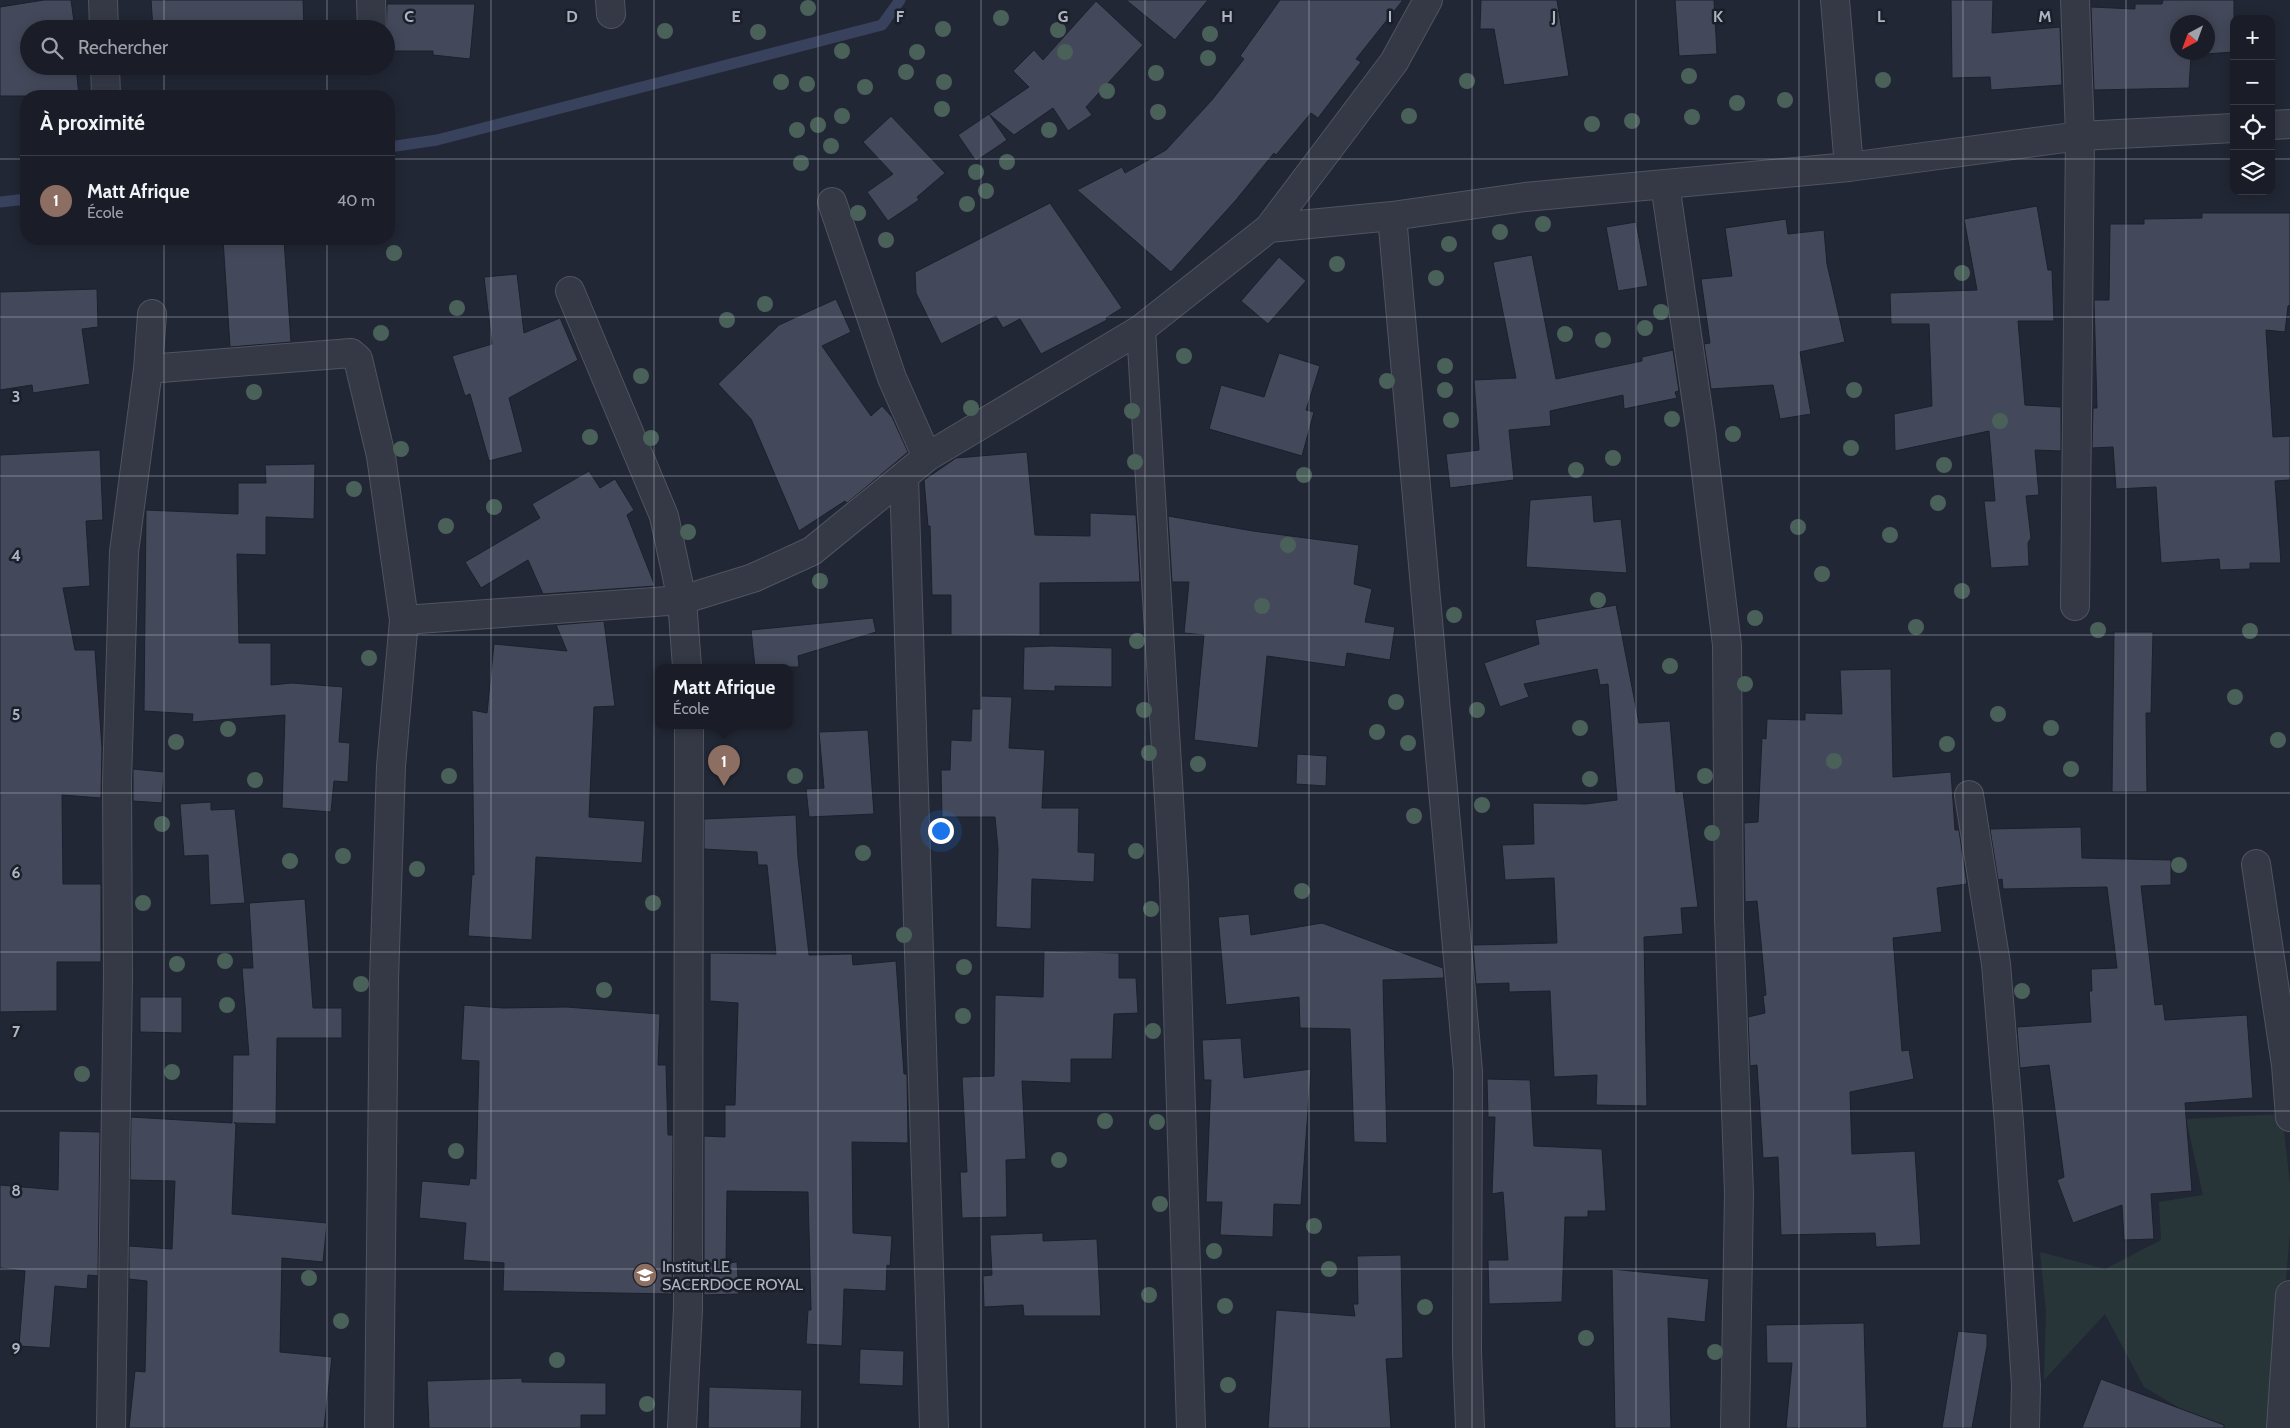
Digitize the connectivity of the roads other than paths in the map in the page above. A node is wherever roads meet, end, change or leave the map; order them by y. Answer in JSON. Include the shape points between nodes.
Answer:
{"nodes":[{"id":1,"x":103,"y":0,"type":"edge"},
{"id":2,"x":371,"y":0,"type":"edge"},
{"id":3,"x":1428,"y":0,"type":"edge"},
{"id":4,"x":1836,"y":0,"type":"edge"},
{"id":5,"x":2075,"y":0,"type":"edge"},
{"id":6,"x":104,"y":20,"type":"edge"},
{"id":7,"x":372,"y":20,"type":"edge"},
{"id":8,"x":105,"y":75,"type":"edge"},
{"id":9,"x":106,"y":90,"type":"edge"},
{"id":10,"x":2290,"y":124,"type":"edge"},
{"id":11,"x":2275,"y":125,"type":"edge"},
{"id":12,"x":2230,"y":128,"type":"edge"},
{"id":13,"x":2080,"y":136,"type":"junction"},
{"id":14,"x":1849,"y":167,"type":"junction"},
{"id":15,"x":1665,"y":184,"type":"junction"},
{"id":16,"x":832,"y":202,"type":"dead end"},
{"id":17,"x":1392,"y":216,"type":"junction"},
{"id":18,"x":1269,"y":228,"type":"junction"},
{"id":19,"x":570,"y":291,"type":"dead end"},
{"id":20,"x":152,"y":314,"type":"dead end"},
{"id":21,"x":1141,"y":329,"type":"junction"},
{"id":22,"x":148,"y":369,"type":"junction"},
{"id":23,"x":928,"y":457,"type":"junction"},
{"id":24,"x":904,"y":476,"type":"junction"},
{"id":25,"x":682,"y":600,"type":"junction"},
{"id":26,"x":2075,"y":606,"type":"dead end"},
{"id":27,"x":404,"y":620,"type":"junction"},
{"id":28,"x":687,"y":664,"type":"edge"},
{"id":29,"x":689,"y":729,"type":"edge"},
{"id":30,"x":1969,"y":795,"type":"dead end"},
{"id":31,"x":2256,"y":864,"type":"dead end"},
{"id":32,"x":2290,"y":1117,"type":"edge"},
{"id":33,"x":2290,"y":1295,"type":"edge"},
{"id":34,"x":111,"y":1428,"type":"edge"},
{"id":35,"x":379,"y":1428,"type":"edge"},
{"id":36,"x":682,"y":1428,"type":"edge"},
{"id":37,"x":934,"y":1428,"type":"edge"},
{"id":38,"x":1191,"y":1428,"type":"edge"},
{"id":39,"x":1470,"y":1428,"type":"edge"},
{"id":40,"x":1735,"y":1428,"type":"edge"},
{"id":41,"x":2025,"y":1428,"type":"edge"},
{"id":42,"x":2281,"y":1428,"type":"edge"}],
"edges":[{"from":1,"to":6,"type":"street"},
{"from":2,"to":7,"type":"street"},
{"from":3,"to":18,"type":"street","via":[[1394,62]]},
{"from":4,"to":14,"type":"street"},
{"from":5,"to":13,"type":"street"},
{"from":8,"to":9,"type":"street"},
{"from":10,"to":11,"type":"street"},
{"from":12,"to":13,"type":"street"},
{"from":13,"to":14,"type":"street"},
{"from":13,"to":26,"type":"street"},
{"from":14,"to":15,"type":"street"},
{"from":15,"to":17,"type":"street","via":[[1526,197]]},
{"from":15,"to":40,"type":"street","via":[[1701,432],[1727,644],[1729,918],[1739,1193]]},
{"from":16,"to":23,"type":"street","via":[[892,378]]},
{"from":17,"to":18,"type":"street"},
{"from":17,"to":39,"type":"street","via":[[1468,1071],[1467,1352]]},
{"from":18,"to":21,"type":"street"},
{"from":19,"to":25,"type":"street","via":[[664,516]]},
{"from":20,"to":22,"type":"street"},
{"from":21,"to":23,"type":"street"},
{"from":21,"to":38,"type":"street","via":[[1174,883]]},
{"from":22,"to":27,"type":"street","via":[[351,353],[358,359],[381,456]]},
{"from":22,"to":34,"type":"street","via":[[124,552],[117,781],[118,977]]},
{"from":23,"to":24,"type":"street"},
{"from":24,"to":25,"type":"street","via":[[812,551],[754,578]]},
{"from":24,"to":37,"type":"street"},
{"from":25,"to":27,"type":"street"},
{"from":25,"to":28,"type":"street"},
{"from":27,"to":35,"type":"street","via":[[391,766],[384,980]]},
{"from":29,"to":36,"type":"street","via":[[688,1310]]},
{"from":30,"to":41,"type":"street","via":[[1997,973],[2025,1366]]},
{"from":31,"to":32,"type":"street","via":[[2286,1065]]},
{"from":33,"to":42,"type":"street"}]}
